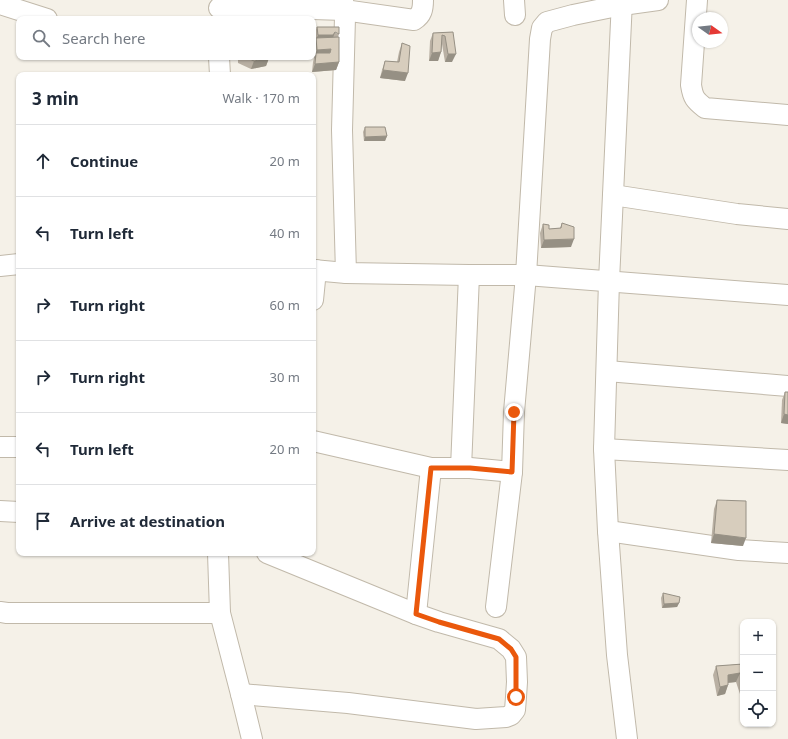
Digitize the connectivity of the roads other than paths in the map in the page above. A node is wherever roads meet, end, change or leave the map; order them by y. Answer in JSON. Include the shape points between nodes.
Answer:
{"nodes":[{"id":1,"x":423,"y":0,"type":"edge"},
{"id":2,"x":658,"y":0,"type":"edge"},
{"id":3,"x":697,"y":0,"type":"edge"},
{"id":4,"x":622,"y":3,"type":"edge"},
{"id":5,"x":0,"y":4,"type":"edge"},
{"id":6,"x":343,"y":5,"type":"edge"},
{"id":7,"x":219,"y":9,"type":"edge"},
{"id":8,"x":38,"y":16,"type":"edge"},
{"id":9,"x":219,"y":60,"type":"edge"},
{"id":10,"x":220,"y":72,"type":"edge"},
{"id":11,"x":788,"y":115,"type":"edge"},
{"id":12,"x":613,"y":195,"type":"junction"},
{"id":13,"x":788,"y":219,"type":"edge"},
{"id":14,"x":16,"y":264,"type":"edge"},
{"id":15,"x":0,"y":266,"type":"edge"},
{"id":16,"x":316,"y":270,"type":"edge"},
{"id":17,"x":346,"y":273,"type":"junction"},
{"id":18,"x":469,"y":275,"type":"junction"},
{"id":19,"x":526,"y":275,"type":"junction"},
{"id":20,"x":609,"y":282,"type":"junction"},
{"id":21,"x":788,"y":295,"type":"edge"},
{"id":22,"x":607,"y":371,"type":"junction"},
{"id":23,"x":788,"y":386,"type":"edge"},
{"id":24,"x":316,"y":442,"type":"edge"},
{"id":25,"x":0,"y":447,"type":"edge"},
{"id":26,"x":16,"y":447,"type":"edge"},
{"id":27,"x":604,"y":449,"type":"junction"},
{"id":28,"x":788,"y":460,"type":"edge"},
{"id":29,"x":431,"y":468,"type":"junction"},
{"id":30,"x":461,"y":468,"type":"junction"},
{"id":31,"x":512,"y":472,"type":"junction"},
{"id":32,"x":0,"y":511,"type":"edge"},
{"id":33,"x":16,"y":512,"type":"edge"},
{"id":34,"x":608,"y":531,"type":"junction"},
{"id":35,"x":788,"y":553,"type":"edge"},
{"id":36,"x":218,"y":556,"type":"edge"},
{"id":37,"x":274,"y":556,"type":"edge"},
{"id":38,"x":496,"y":608,"type":"dead end"},
{"id":39,"x":0,"y":612,"type":"edge"},
{"id":40,"x":220,"y":613,"type":"junction"},
{"id":41,"x":416,"y":614,"type":"junction"},
{"id":42,"x":241,"y":694,"type":"junction"},
{"id":43,"x":252,"y":739,"type":"edge"},
{"id":44,"x":627,"y":739,"type":"edge"}],
"edges":[{"from":1,"to":6,"type":"street","via":[[419,17],[414,20]]},
{"from":2,"to":4,"type":"street"},
{"from":3,"to":11,"type":"street","via":[[691,85],[695,100],[705,108]]},
{"from":4,"to":12,"type":"street"},
{"from":4,"to":19,"type":"street","via":[[547,22],[542,28]]},
{"from":5,"to":8,"type":"street"},
{"from":6,"to":7,"type":"street"},
{"from":6,"to":17,"type":"street","via":[[345,17],[342,130]]},
{"from":9,"to":10,"type":"street"},
{"from":12,"to":13,"type":"street"},
{"from":12,"to":20,"type":"street"},
{"from":14,"to":15,"type":"street"},
{"from":16,"to":17,"type":"street"},
{"from":17,"to":18,"type":"street"},
{"from":18,"to":19,"type":"street"},
{"from":18,"to":30,"type":"street"},
{"from":19,"to":20,"type":"street"},
{"from":19,"to":31,"type":"street","via":[[514,412]]},
{"from":20,"to":21,"type":"street"},
{"from":20,"to":22,"type":"street"},
{"from":22,"to":23,"type":"street"},
{"from":22,"to":27,"type":"street"},
{"from":24,"to":29,"type":"street"},
{"from":25,"to":26,"type":"street"},
{"from":27,"to":28,"type":"street"},
{"from":27,"to":34,"type":"street"},
{"from":29,"to":30,"type":"street"},
{"from":29,"to":41,"type":"street"},
{"from":30,"to":31,"type":"street"},
{"from":31,"to":38,"type":"street"},
{"from":32,"to":33,"type":"street"},
{"from":34,"to":35,"type":"street","via":[[739,550]]},
{"from":34,"to":44,"type":"street","via":[[617,654]]},
{"from":36,"to":40,"type":"street"},
{"from":37,"to":41,"type":"street"},
{"from":39,"to":40,"type":"street"},
{"from":40,"to":42,"type":"street"},
{"from":41,"to":42,"type":"street","via":[[499,639],[511,649],[516,657],[517,682],[515,710],[511,715],[476,719],[348,703]]},
{"from":42,"to":43,"type":"street"}]}
